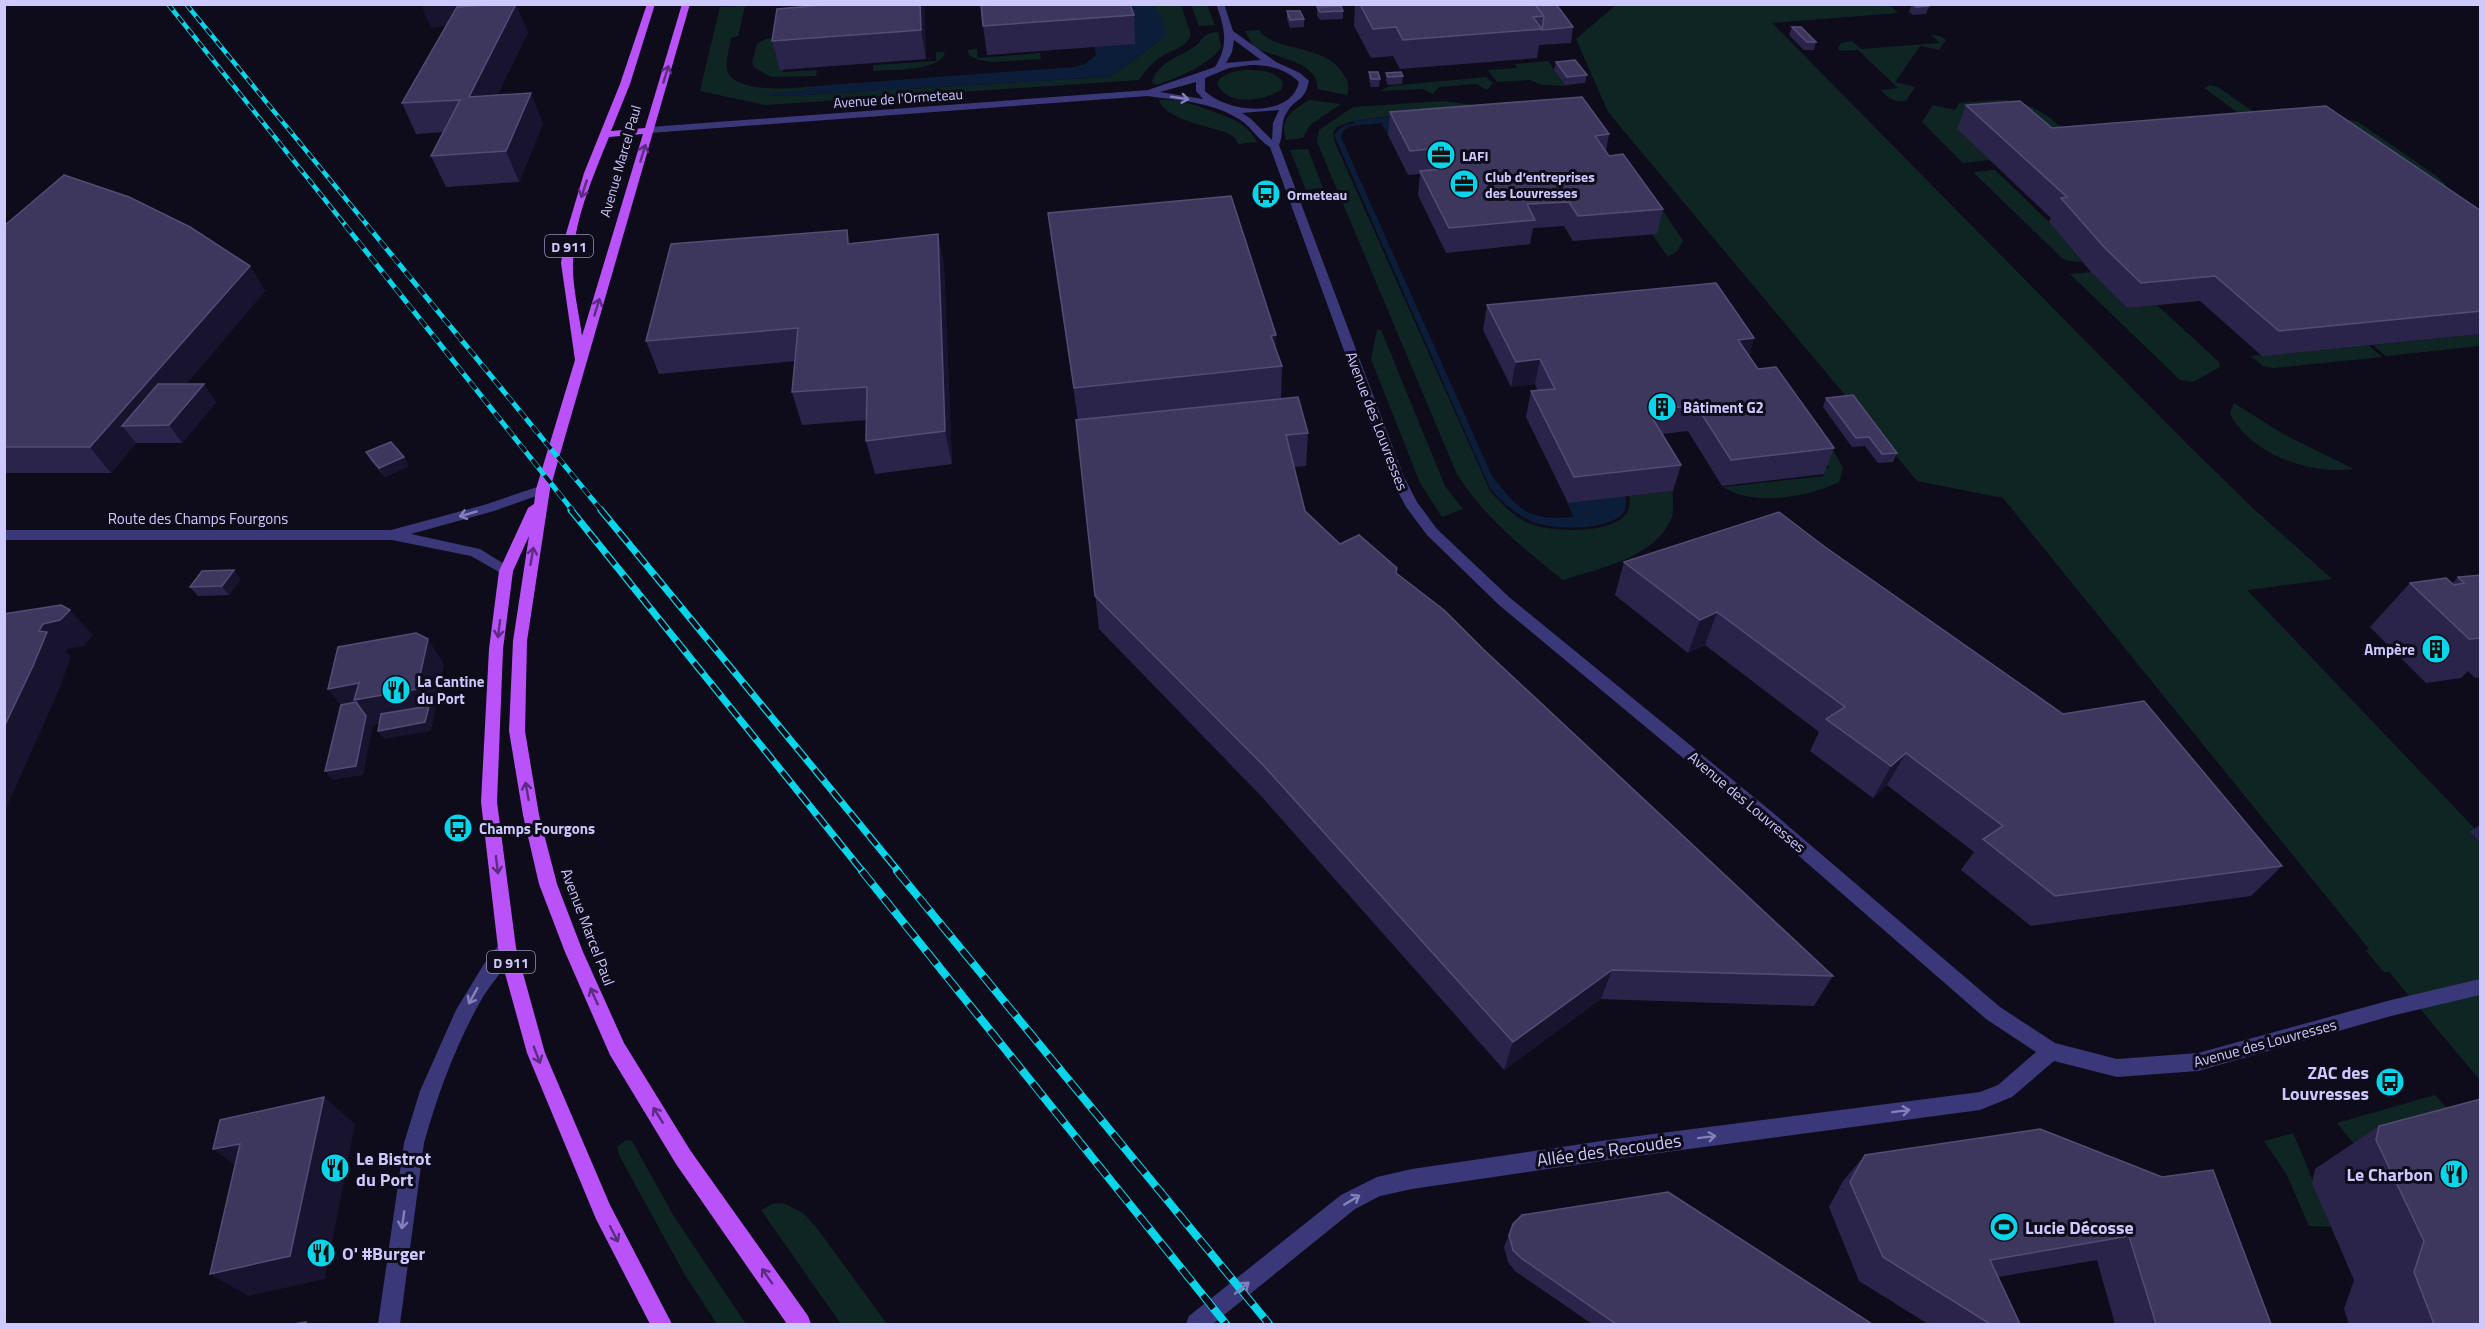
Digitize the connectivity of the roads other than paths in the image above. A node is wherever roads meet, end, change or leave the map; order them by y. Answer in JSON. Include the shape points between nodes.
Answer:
{"nodes":[{"id":1,"x":651,"y":4,"type":"edge"},
{"id":2,"x":686,"y":4,"type":"edge"},
{"id":3,"x":1220,"y":4,"type":"edge"},
{"id":4,"x":1231,"y":33,"type":"junction"},
{"id":5,"x":1277,"y":66,"type":"junction"},
{"id":6,"x":1218,"y":69,"type":"junction"},
{"id":7,"x":1200,"y":77,"type":"junction"},
{"id":8,"x":1148,"y":93,"type":"junction"},
{"id":9,"x":1211,"y":103,"type":"junction"},
{"id":10,"x":1287,"y":105,"type":"junction"},
{"id":11,"x":1229,"y":109,"type":"junction"},
{"id":12,"x":650,"y":130,"type":"junction"},
{"id":13,"x":605,"y":134,"type":"junction"},
{"id":14,"x":1274,"y":145,"type":"junction"},
{"id":15,"x":580,"y":363,"type":"junction"},
{"id":16,"x":543,"y":489,"type":"junction"},
{"id":17,"x":4,"y":535,"type":"edge"},
{"id":18,"x":392,"y":535,"type":"junction"},
{"id":19,"x":506,"y":571,"type":"junction"},
{"id":20,"x":507,"y":948,"type":"junction"},
{"id":21,"x":2481,"y":987,"type":"edge"},
{"id":22,"x":2051,"y":1051,"type":"junction"},
{"id":23,"x":389,"y":1324,"type":"edge"},
{"id":24,"x":661,"y":1324,"type":"edge"},
{"id":25,"x":800,"y":1324,"type":"edge"},
{"id":26,"x":1197,"y":1324,"type":"edge"}],
"edges":[{"from":1,"to":13,"type":"main road","name":"Avenue Marcel Paul","number":"D 911"},
{"from":12,"to":2,"type":"main road","name":"Avenue Marcel Paul","number":"D 911","one_way":true},
{"from":3,"to":4,"type":"street"},
{"from":4,"to":5,"type":"street"},
{"from":4,"to":6,"type":"street","via":[[1227,57]]},
{"from":5,"to":6,"type":"street","name":"Avenue de l'Ormeteau","via":[[1246,62]]},
{"from":5,"to":10,"type":"street","via":[[1290,70],[1304,81],[1306,88]]},
{"from":6,"to":7,"type":"street","name":"Avenue de l'Ormeteau"},
{"from":7,"to":8,"type":"street","name":"Avenue de l'Ormeteau"},
{"from":7,"to":9,"type":"street","via":[[1202,96]]},
{"from":8,"to":9,"type":"street","name":"Avenue de l'Ormeteau","one_way":true},
{"from":8,"to":12,"type":"street","name":"Avenue de l'Ormeteau"},
{"from":9,"to":11,"type":"street","name":"Avenue de l'Ormeteau"},
{"from":10,"to":11,"type":"street","via":[[1260,111]]},
{"from":10,"to":14,"type":"street","name":"Avenue des Louvresses","via":[[1277,118]]},
{"from":11,"to":14,"type":"street","name":"Avenue des Louvresses"},
{"from":12,"to":13,"type":"main road"},
{"from":15,"to":12,"type":"main road","name":"Avenue Marcel Paul","number":"D 911","one_way":true},
{"from":13,"to":15,"type":"main road","name":"Avenue Marcel Paul","number":"D 911","one_way":true,"via":[[579,204],[567,262]]},
{"from":14,"to":22,"type":"street","name":"Avenue des Louvresses","via":[[1396,477],[1432,532],[1504,601],[1766,817],[1993,1013]]},
{"from":15,"to":16,"type":"main road","name":"Avenue Marcel Paul","number":"D 911"},
{"from":16,"to":18,"type":"street","name":"Route des Champs Fourgons","one_way":true},
{"from":16,"to":19,"type":"main road","name":"Avenue Marcel Paul","number":"D 911"},
{"from":25,"to":16,"type":"main road","name":"Avenue Marcel Paul","number":"D 911","one_way":true,"via":[[683,1157],[617,1049],[548,884],[517,731],[520,641]]},
{"from":17,"to":18,"type":"street","name":"Route des Champs Fourgons"},
{"from":18,"to":19,"type":"street","name":"Route des Champs Fourgons","via":[[475,552]]},
{"from":19,"to":20,"type":"main road","name":"Avenue Marcel Paul","number":"D 911","one_way":true,"via":[[496,649],[489,802]]},
{"from":20,"to":23,"type":"street","one_way":true,"via":[[472,996],[421,1117]]},
{"from":20,"to":24,"type":"main road","name":"Avenue Marcel Paul","number":"D 911","one_way":true,"via":[[536,1053],[603,1212]]},
{"from":21,"to":22,"type":"street","name":"Avenue des Louvresses","via":[[2198,1062],[2117,1068]]},
{"from":26,"to":22,"type":"street","name":"Allée des Recoudes","one_way":true,"via":[[1348,1202],[1377,1186],[1615,1149],[1980,1101],[2005,1091]]}]}
